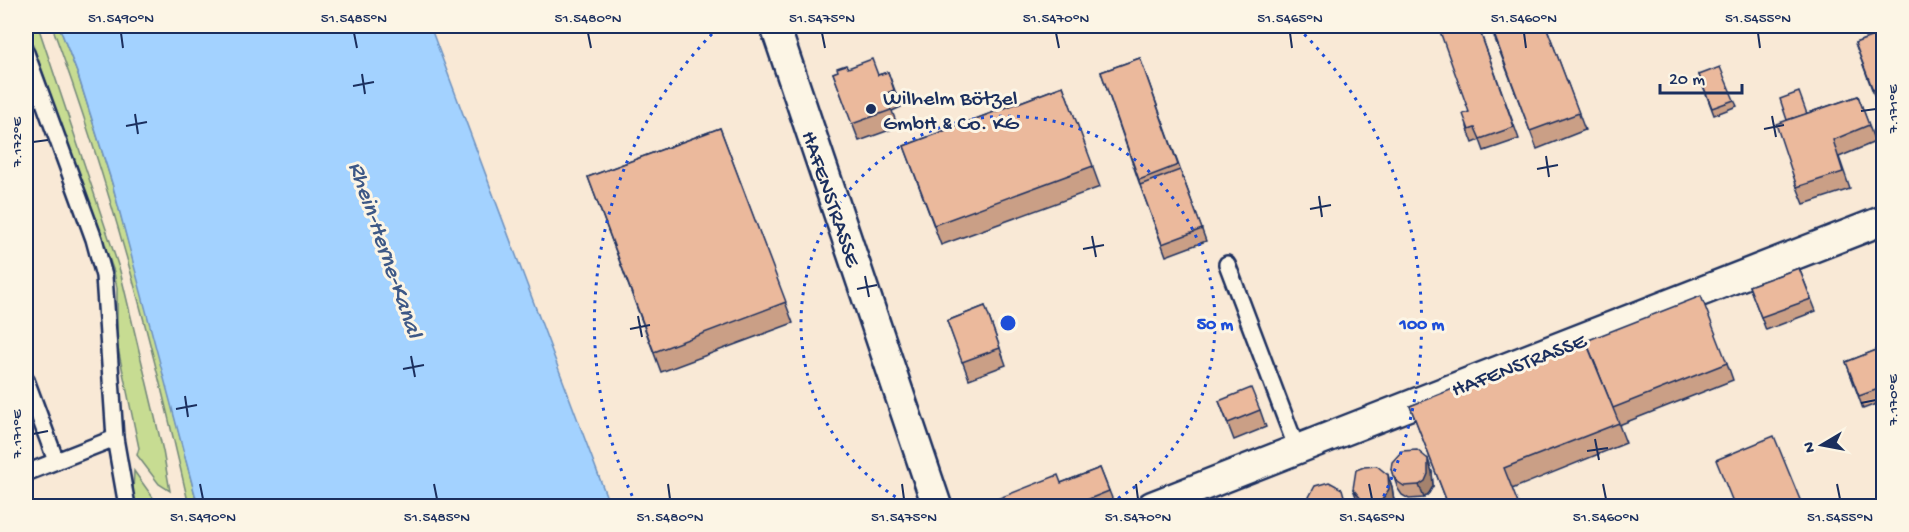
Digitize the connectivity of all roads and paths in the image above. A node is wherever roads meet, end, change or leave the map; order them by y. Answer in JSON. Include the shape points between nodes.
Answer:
{"nodes":[{"id":1,"x":775,"y":26,"type":"edge"},
{"id":2,"x":26,"y":53,"type":"edge"},
{"id":3,"x":1884,"y":220,"type":"edge"},
{"id":4,"x":1227,"y":264,"type":"dead end"},
{"id":5,"x":26,"y":381,"type":"edge"},
{"id":6,"x":115,"y":438,"type":"junction"},
{"id":7,"x":1297,"y":449,"type":"junction"},
{"id":8,"x":56,"y":461,"type":"junction"},
{"id":9,"x":26,"y":473,"type":"edge"},
{"id":10,"x":127,"y":507,"type":"edge"},
{"id":11,"x":937,"y":507,"type":"edge"},
{"id":12,"x":1152,"y":507,"type":"edge"}],
"edges":[{"from":1,"to":11,"type":"street","name":"HAFENSTRASSE"},
{"from":2,"to":6,"type":"lane","via":[[104,276]]},
{"from":3,"to":7,"type":"street","name":"HAFENSTRASSE"},
{"from":4,"to":7,"type":"lane"},
{"from":5,"to":8,"type":"lane"},
{"from":6,"to":8,"type":"lane"},
{"from":6,"to":10,"type":"lane"},
{"from":7,"to":12,"type":"street","name":"HAFENSTRASSE"},
{"from":8,"to":9,"type":"lane"}]}
